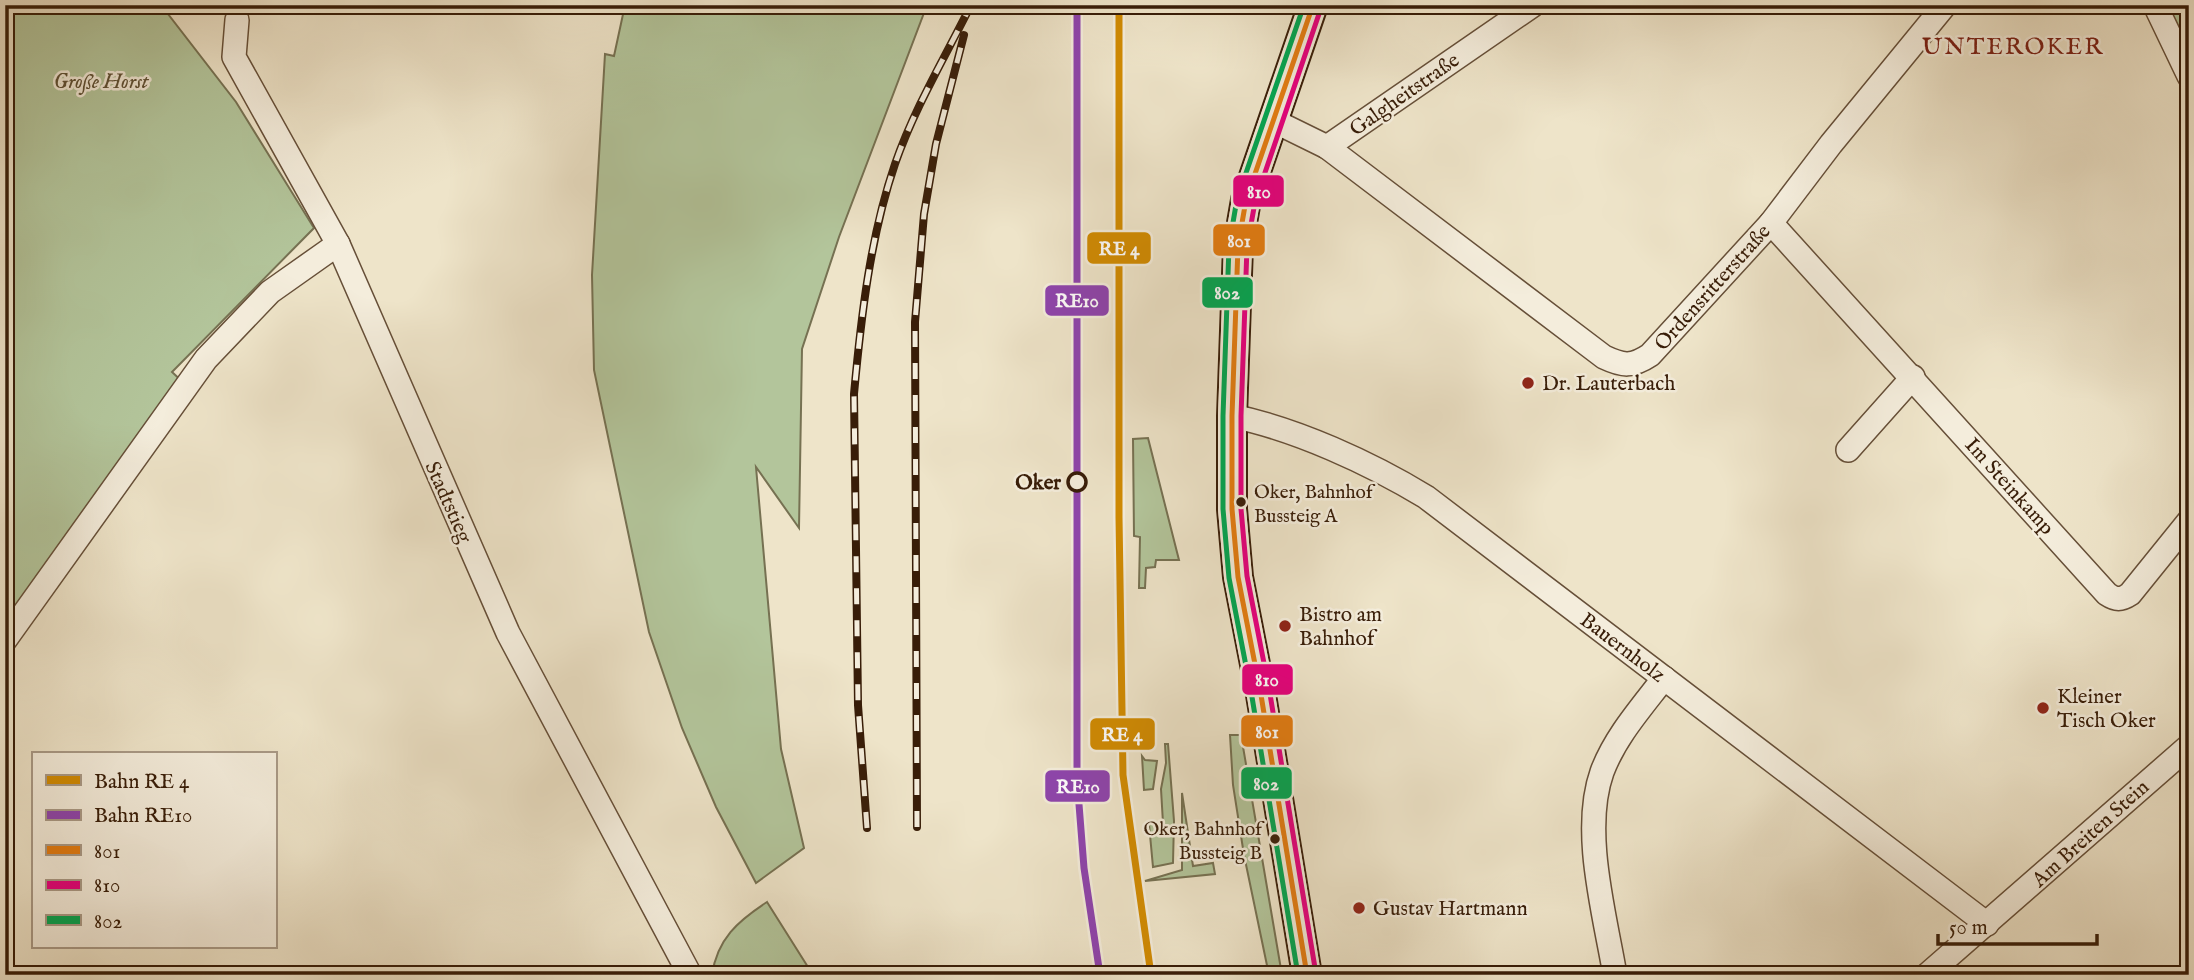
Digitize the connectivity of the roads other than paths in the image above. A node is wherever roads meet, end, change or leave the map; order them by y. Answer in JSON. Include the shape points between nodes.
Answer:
{"nodes":[{"id":1,"x":1313,"y":5,"type":"edge"},
{"id":2,"x":1533,"y":5,"type":"edge"},
{"id":3,"x":1945,"y":5,"type":"edge"},
{"id":4,"x":2155,"y":5,"type":"edge"},
{"id":5,"x":237,"y":20,"type":"dead end"},
{"id":6,"x":2189,"y":76,"type":"edge"},
{"id":7,"x":1272,"y":120,"type":"junction"},
{"id":8,"x":1327,"y":147,"type":"junction"},
{"id":9,"x":1771,"y":223,"type":"junction"},
{"id":10,"x":338,"y":244,"type":"junction"},
{"id":11,"x":1913,"y":377,"type":"junction"},
{"id":12,"x":1232,"y":416,"type":"junction"},
{"id":13,"x":1848,"y":450,"type":"dead end"},
{"id":14,"x":2189,"y":521,"type":"edge"},
{"id":15,"x":5,"y":640,"type":"edge"},
{"id":16,"x":1664,"y":678,"type":"junction"},
{"id":17,"x":2189,"y":746,"type":"edge"},
{"id":18,"x":1987,"y":924,"type":"junction"},
{"id":19,"x":690,"y":975,"type":"edge"},
{"id":20,"x":1307,"y":975,"type":"edge"},
{"id":21,"x":1615,"y":975,"type":"edge"},
{"id":22,"x":1927,"y":975,"type":"edge"}],
"edges":[{"from":1,"to":7,"type":"main road"},
{"from":2,"to":8,"type":"street","name":"Galgheitstraße"},
{"from":3,"to":9,"type":"street","name":"Ordensritterstraße"},
{"from":4,"to":6,"type":"street"},
{"from":5,"to":10,"type":"street","name":"Stadtstieg","via":[[234,57]]},
{"from":7,"to":8,"type":"street","name":"Galgheitstraße"},
{"from":7,"to":12,"type":"main road","via":[[1246,200],[1238,246]]},
{"from":8,"to":9,"type":"street","name":"Ordensritterstraße","via":[[1604,357],[1621,365],[1636,364],[1650,355]]},
{"from":9,"to":11,"type":"street","name":"Im Steinkamp"},
{"from":10,"to":15,"type":"street","via":[[270,292],[206,359]]},
{"from":10,"to":19,"type":"street","name":"Stadtstieg","via":[[508,633]]},
{"from":11,"to":13,"type":"street"},
{"from":11,"to":14,"type":"street","name":"Im Steinkamp","via":[[2113,599],[2130,594]]},
{"from":12,"to":16,"type":"street","name":"Bauernholz","via":[[1263,422],[1407,486]]},
{"from":12,"to":20,"type":"main road","via":[[1238,577]]},
{"from":16,"to":18,"type":"street","name":"Bauernholz"},
{"from":16,"to":21,"type":"street","via":[[1624,729],[1602,773],[1596,806],[1598,874]]},
{"from":17,"to":18,"type":"street","name":"Am Breiten Stein"},
{"from":18,"to":22,"type":"street","name":"Am Breiten Stein"}]}
